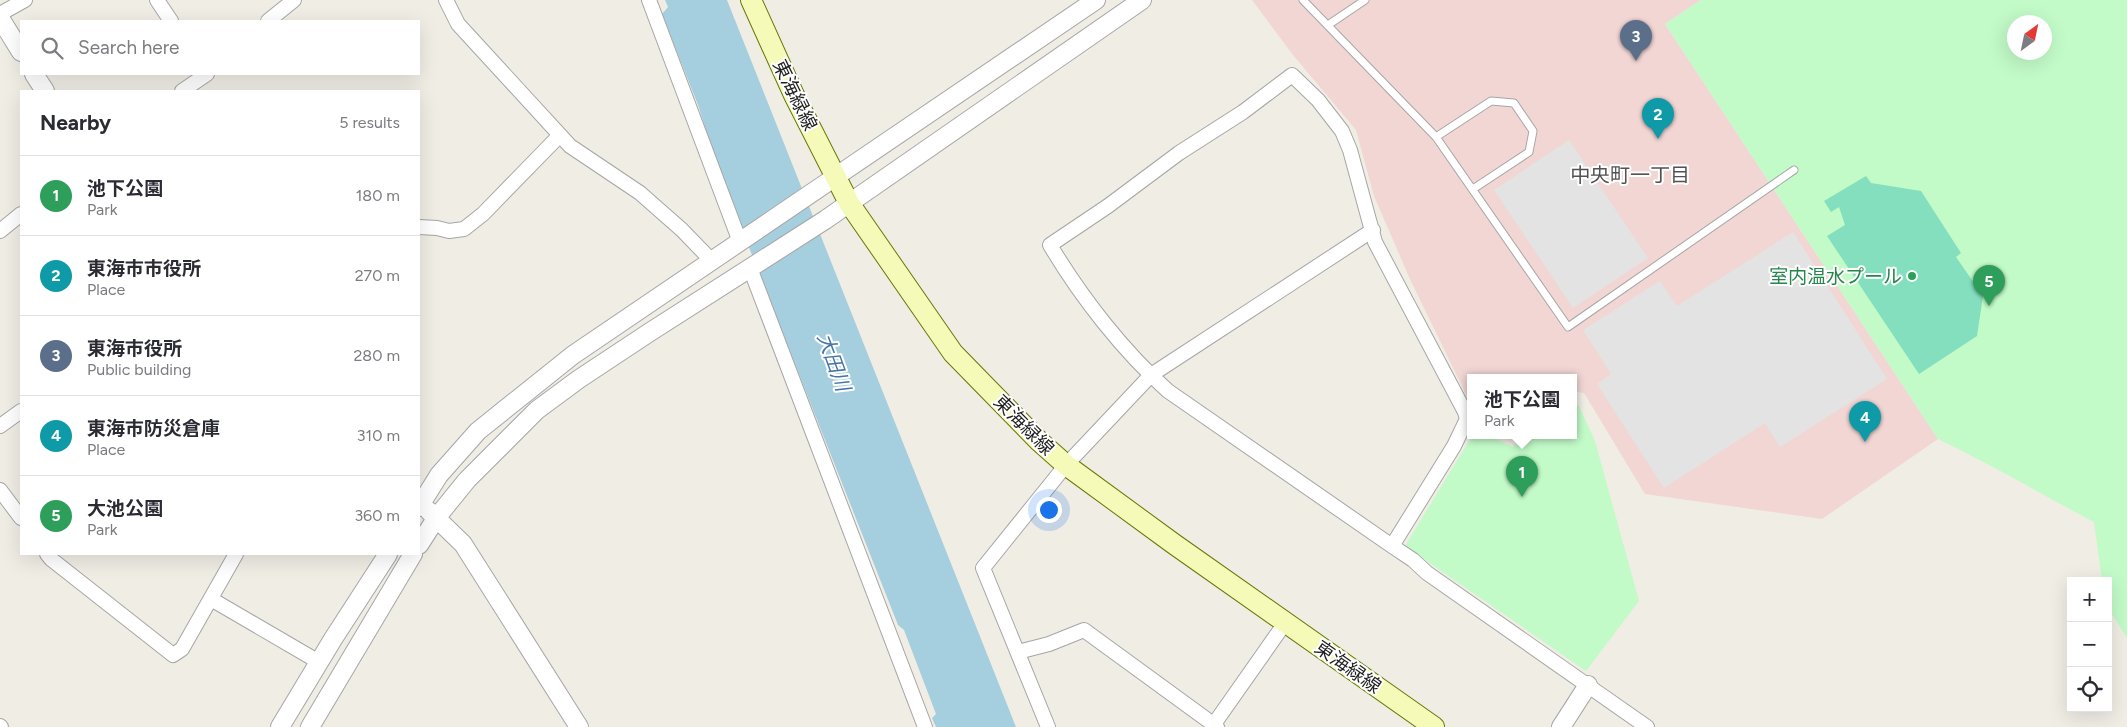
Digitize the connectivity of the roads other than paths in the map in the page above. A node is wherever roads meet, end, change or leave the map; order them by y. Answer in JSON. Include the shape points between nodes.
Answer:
{"nodes":[{"id":1,"x":25,"y":0,"type":"edge"},
{"id":2,"x":157,"y":0,"type":"edge"},
{"id":3,"x":294,"y":0,"type":"edge"},
{"id":4,"x":446,"y":0,"type":"edge"},
{"id":5,"x":649,"y":0,"type":"edge"},
{"id":6,"x":750,"y":0,"type":"edge"},
{"id":7,"x":1096,"y":0,"type":"edge"},
{"id":8,"x":1142,"y":0,"type":"edge"},
{"id":9,"x":1303,"y":0,"type":"edge"},
{"id":10,"x":1365,"y":0,"type":"edge"},
{"id":11,"x":0,"y":14,"type":"edge"},
{"id":12,"x":0,"y":18,"type":"edge"},
{"id":13,"x":170,"y":20,"type":"edge"},
{"id":14,"x":269,"y":20,"type":"edge"},
{"id":15,"x":1328,"y":25,"type":"junction"},
{"id":16,"x":20,"y":50,"type":"edge"},
{"id":17,"x":35,"y":75,"type":"edge"},
{"id":18,"x":205,"y":75,"type":"edge"},
{"id":19,"x":44,"y":90,"type":"edge"},
{"id":20,"x":183,"y":90,"type":"edge"},
{"id":21,"x":560,"y":136,"type":"junction"},
{"id":22,"x":1436,"y":137,"type":"junction"},
{"id":23,"x":1794,"y":170,"type":"dead end"},
{"id":24,"x":836,"y":177,"type":"junction"},
{"id":25,"x":1473,"y":189,"type":"junction"},
{"id":26,"x":849,"y":203,"type":"junction"},
{"id":27,"x":20,"y":215,"type":"edge"},
{"id":28,"x":420,"y":227,"type":"edge"},
{"id":29,"x":1373,"y":230,"type":"junction"},
{"id":30,"x":0,"y":231,"type":"edge"},
{"id":31,"x":743,"y":240,"type":"junction"},
{"id":32,"x":712,"y":261,"type":"junction"},
{"id":33,"x":754,"y":266,"type":"junction"},
{"id":34,"x":1150,"y":375,"type":"junction"},
{"id":35,"x":20,"y":413,"type":"edge"},
{"id":36,"x":0,"y":426,"type":"edge"},
{"id":37,"x":1066,"y":465,"type":"junction"},
{"id":38,"x":0,"y":490,"type":"edge"},
{"id":39,"x":420,"y":504,"type":"edge"},
{"id":40,"x":420,"y":506,"type":"edge"},
{"id":41,"x":20,"y":517,"type":"edge"},
{"id":42,"x":437,"y":517,"type":"junction"},
{"id":43,"x":420,"y":543,"type":"edge"},
{"id":44,"x":1392,"y":546,"type":"junction"},
{"id":45,"x":48,"y":555,"type":"edge"},
{"id":46,"x":235,"y":555,"type":"edge"},
{"id":47,"x":387,"y":555,"type":"edge"},
{"id":48,"x":412,"y":555,"type":"edge"},
{"id":49,"x":211,"y":598,"type":"junction"},
{"id":50,"x":1285,"y":623,"type":"junction"},
{"id":51,"x":1018,"y":652,"type":"junction"},
{"id":52,"x":318,"y":662,"type":"junction"},
{"id":53,"x":1588,"y":685,"type":"junction"},
{"id":54,"x":1216,"y":726,"type":"edge"},
{"id":55,"x":280,"y":727,"type":"edge"},
{"id":56,"x":310,"y":727,"type":"edge"},
{"id":57,"x":579,"y":727,"type":"edge"},
{"id":58,"x":925,"y":727,"type":"edge"},
{"id":59,"x":1048,"y":727,"type":"edge"},
{"id":60,"x":1434,"y":727,"type":"edge"},
{"id":61,"x":1560,"y":727,"type":"edge"},
{"id":62,"x":1647,"y":727,"type":"edge"}],
"edges":[{"from":1,"to":11,"type":"street"},
{"from":2,"to":13,"type":"street"},
{"from":3,"to":14,"type":"street"},
{"from":4,"to":21,"type":"street","via":[[458,24]]},
{"from":5,"to":31,"type":"street"},
{"from":6,"to":24,"type":"main road","name":"東海緑線"},
{"from":7,"to":24,"type":"street"},
{"from":8,"to":26,"type":"street"},
{"from":9,"to":15,"type":"lane"},
{"from":10,"to":15,"type":"lane"},
{"from":12,"to":16,"type":"street"},
{"from":15,"to":22,"type":"lane"},
{"from":17,"to":19,"type":"street"},
{"from":18,"to":20,"type":"street"},
{"from":21,"to":28,"type":"street","via":[[464,229],[448,231]]},
{"from":21,"to":32,"type":"street","via":[[640,193]]},
{"from":22,"to":25,"type":"lane"},
{"from":22,"to":25,"type":"lane","via":[[1491,101],[1514,103],[1533,131],[1529,152]]},
{"from":23,"to":25,"type":"lane","via":[[1568,327]]},
{"from":24,"to":26,"type":"main road","name":"東海緑線"},
{"from":24,"to":31,"type":"street"},
{"from":26,"to":33,"type":"street"},
{"from":26,"to":37,"type":"main road","name":"東海緑線","via":[[953,353]]},
{"from":27,"to":30,"type":"street"},
{"from":29,"to":34,"type":"street"},
{"from":29,"to":34,"type":"street","via":[[1342,131],[1318,100],[1292,75],[1050,245],[1097,313]]},
{"from":29,"to":44,"type":"street","via":[[1375,242],[1467,419],[1454,446]]},
{"from":31,"to":32,"type":"street"},
{"from":32,"to":39,"type":"street","via":[[573,355],[478,431]]},
{"from":33,"to":42,"type":"street","via":[[537,410],[467,480]]},
{"from":33,"to":58,"type":"street"},
{"from":34,"to":37,"type":"street"},
{"from":34,"to":44,"type":"street","via":[[1168,391]]},
{"from":35,"to":36,"type":"street"},
{"from":37,"to":50,"type":"main road","name":"東海緑線"},
{"from":37,"to":51,"type":"street","via":[[983,568]]},
{"from":38,"to":41,"type":"street"},
{"from":40,"to":42,"type":"street"},
{"from":42,"to":43,"type":"street"},
{"from":42,"to":57,"type":"street","via":[[462,544]]},
{"from":44,"to":53,"type":"street"},
{"from":45,"to":49,"type":"street","via":[[173,655],[182,650]]},
{"from":46,"to":49,"type":"street"},
{"from":47,"to":52,"type":"street"},
{"from":48,"to":56,"type":"street"},
{"from":49,"to":52,"type":"street"},
{"from":50,"to":54,"type":"street"},
{"from":50,"to":60,"type":"main road","name":"東海緑線"},
{"from":51,"to":54,"type":"street","via":[[1084,630]]},
{"from":51,"to":59,"type":"street"},
{"from":52,"to":55,"type":"street"},
{"from":53,"to":61,"type":"street"},
{"from":53,"to":62,"type":"street"}]}
